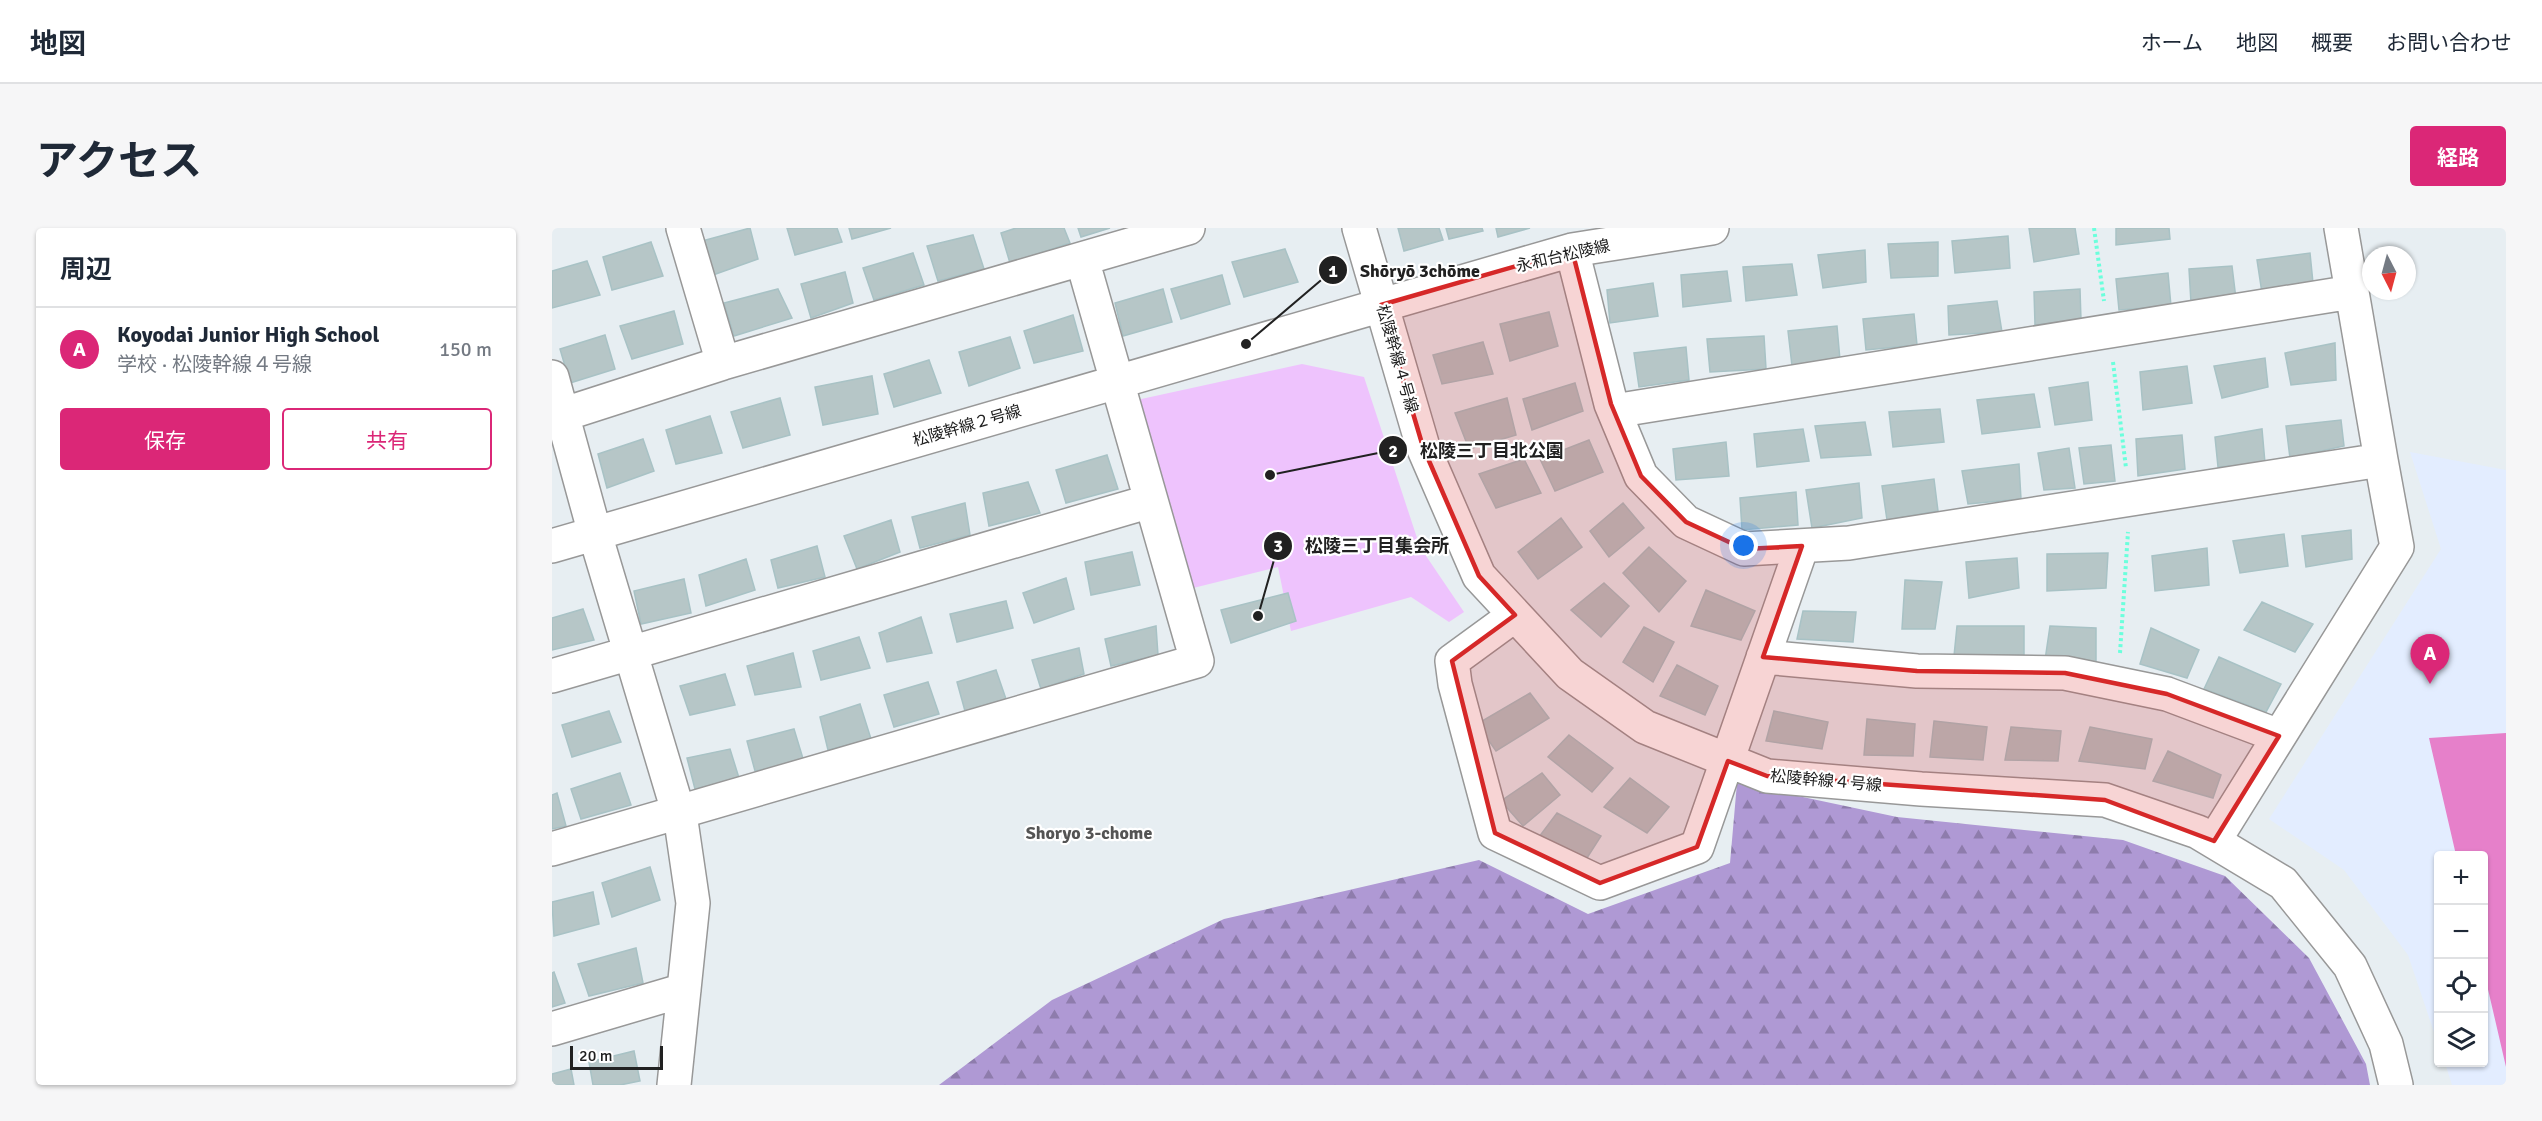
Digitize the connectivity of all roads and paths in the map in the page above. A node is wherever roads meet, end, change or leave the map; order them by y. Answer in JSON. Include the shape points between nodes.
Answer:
{"nodes":[{"id":1,"x":683,"y":228,"type":"edge"},
{"id":2,"x":1188,"y":228,"type":"edge"},
{"id":3,"x":1359,"y":228,"type":"edge"},
{"id":4,"x":1712,"y":228,"type":"edge"},
{"id":5,"x":2094,"y":228,"type":"edge"},
{"id":6,"x":2341,"y":228,"type":"edge"},
{"id":7,"x":1572,"y":250,"type":"junction"},
{"id":8,"x":1082,"y":259,"type":"junction"},
{"id":9,"x":2352,"y":292,"type":"junction"},
{"id":10,"x":1381,"y":305,"type":"junction"},
{"id":11,"x":2109,"y":332,"type":"junction"},
{"id":12,"x":723,"y":363,"type":"junction"},
{"id":13,"x":552,"y":377,"type":"edge"},
{"id":14,"x":1117,"y":382,"type":"junction"},
{"id":15,"x":1614,"y":411,"type":"junction"},
{"id":16,"x":557,"y":416,"type":"edge"},
{"id":17,"x":2380,"y":460,"type":"junction"},
{"id":18,"x":2130,"y":499,"type":"junction"},
{"id":19,"x":1151,"y":501,"type":"junction"},
{"id":20,"x":595,"y":534,"type":"junction"},
{"id":21,"x":552,"y":546,"type":"edge"},
{"id":22,"x":1802,"y":546,"type":"junction"},
{"id":23,"x":1515,"y":615,"type":"junction"},
{"id":24,"x":631,"y":654,"type":"junction"},
{"id":25,"x":1764,"y":657,"type":"junction"},
{"id":26,"x":552,"y":676,"type":"edge"},
{"id":27,"x":2118,"y":684,"type":"junction"},
{"id":28,"x":2278,"y":735,"type":"junction"},
{"id":29,"x":1728,"y":760,"type":"junction"},
{"id":30,"x":678,"y":812,"type":"junction"},
{"id":31,"x":2214,"y":841,"type":"junction"},
{"id":32,"x":552,"y":849,"type":"edge"},
{"id":33,"x":684,"y":990,"type":"junction"},
{"id":34,"x":552,"y":1029,"type":"edge"},
{"id":35,"x":675,"y":1085,"type":"edge"},
{"id":36,"x":2396,"y":1085,"type":"edge"}],
"edges":[{"from":1,"to":12,"type":"street"},
{"from":2,"to":8,"type":"street"},
{"from":3,"to":10,"type":"street","name":"松陵幹線４号線"},
{"from":4,"to":7,"type":"street","name":"永和台松陵線"},
{"from":5,"to":11,"type":"path"},
{"from":6,"to":9,"type":"street"},
{"from":7,"to":10,"type":"street","name":"永和台松陵線"},
{"from":7,"to":15,"type":"street"},
{"from":8,"to":12,"type":"street"},
{"from":8,"to":14,"type":"street"},
{"from":9,"to":11,"type":"street"},
{"from":9,"to":17,"type":"street"},
{"from":10,"to":14,"type":"street","name":"松陵幹線２号線"},
{"from":10,"to":23,"type":"street","name":"松陵幹線４号線","via":[[1423,447],[1479,576]]},
{"from":11,"to":15,"type":"street"},
{"from":11,"to":18,"type":"path"},
{"from":12,"to":16,"type":"street"},
{"from":13,"to":16,"type":"street"},
{"from":14,"to":19,"type":"street"},
{"from":14,"to":20,"type":"street","name":"松陵幹線２号線"},
{"from":15,"to":22,"type":"street","via":[[1641,476],[1686,522],[1744,549]]},
{"from":16,"to":20,"type":"street"},
{"from":17,"to":18,"type":"street"},
{"from":17,"to":28,"type":"street","via":[[2397,547]]},
{"from":18,"to":22,"type":"street","via":[[1849,543]]},
{"from":18,"to":27,"type":"path"},
{"from":19,"to":24,"type":"street"},
{"from":19,"to":30,"type":"street","via":[[1197,661]]},
{"from":20,"to":21,"type":"street","name":"松陵幹線２号線"},
{"from":20,"to":24,"type":"street"},
{"from":22,"to":25,"type":"street"},
{"from":23,"to":29,"type":"street","name":"松陵幹線４号線","via":[[1570,674],[1645,727]]},
{"from":23,"to":29,"type":"street","via":[[1452,661],[1496,833],[1600,884],[1697,847]]},
{"from":24,"to":26,"type":"street"},
{"from":24,"to":30,"type":"street"},
{"from":25,"to":27,"type":"street","via":[[1917,671],[2066,674]]},
{"from":25,"to":29,"type":"street"},
{"from":27,"to":28,"type":"street","via":[[2167,694]]},
{"from":28,"to":31,"type":"street"},
{"from":29,"to":31,"type":"street","name":"松陵幹線４号線","via":[[1767,776],[2105,800]]},
{"from":30,"to":32,"type":"street"},
{"from":30,"to":33,"type":"street","via":[[693,903]]},
{"from":31,"to":36,"type":"street","name":"松陵幹線４号線","via":[[2283,883],[2350,966],[2386,1044]]},
{"from":33,"to":34,"type":"street"},
{"from":33,"to":35,"type":"street"}]}
